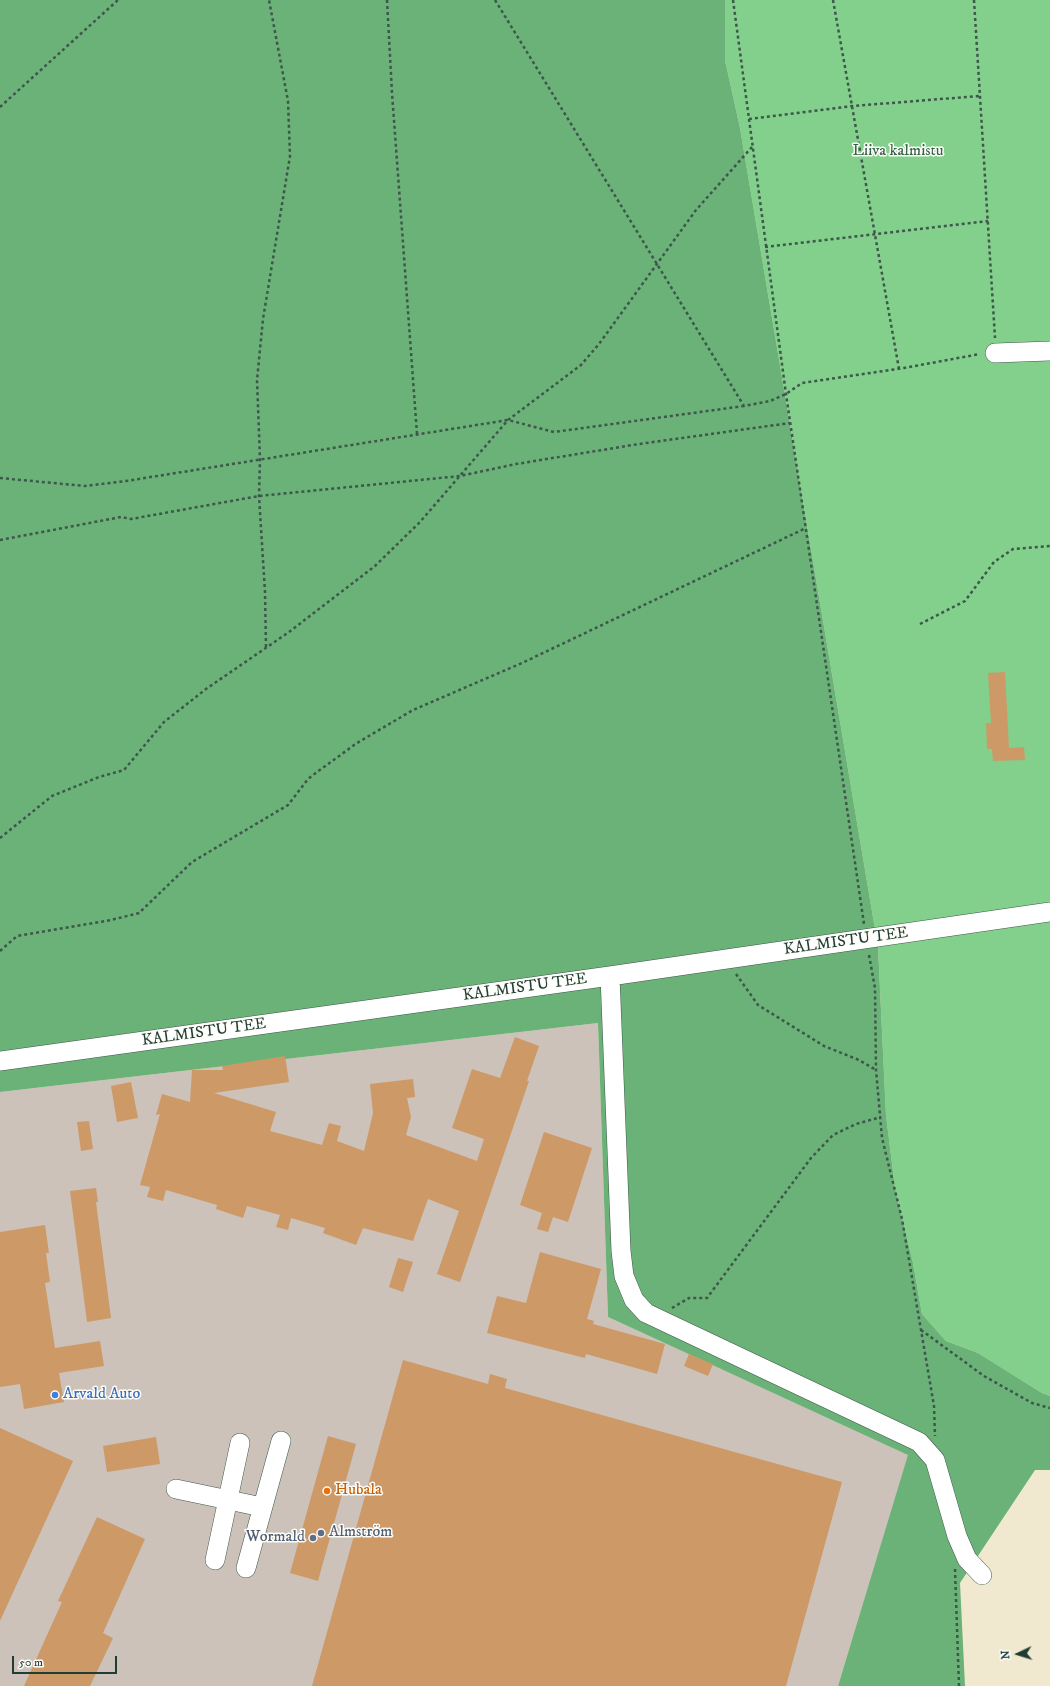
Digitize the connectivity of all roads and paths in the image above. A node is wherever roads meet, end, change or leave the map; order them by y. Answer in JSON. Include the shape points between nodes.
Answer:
{"nodes":[{"id":1,"x":118,"y":0,"type":"edge"},
{"id":2,"x":269,"y":0,"type":"edge"},
{"id":3,"x":387,"y":0,"type":"edge"},
{"id":4,"x":495,"y":0,"type":"edge"},
{"id":5,"x":732,"y":0,"type":"edge"},
{"id":6,"x":833,"y":0,"type":"edge"},
{"id":7,"x":974,"y":0,"type":"edge"},
{"id":8,"x":979,"y":96,"type":"junction"},
{"id":9,"x":853,"y":106,"type":"junction"},
{"id":10,"x":0,"y":107,"type":"edge"},
{"id":11,"x":749,"y":119,"type":"junction"},
{"id":12,"x":752,"y":146,"type":"junction"},
{"id":13,"x":988,"y":221,"type":"junction"},
{"id":14,"x":875,"y":234,"type":"junction"},
{"id":15,"x":765,"y":247,"type":"junction"},
{"id":16,"x":657,"y":263,"type":"junction"},
{"id":17,"x":1050,"y":352,"type":"edge"},
{"id":18,"x":996,"y":353,"type":"junction"},
{"id":19,"x":899,"y":369,"type":"junction"},
{"id":20,"x":786,"y":394,"type":"junction"},
{"id":21,"x":744,"y":406,"type":"junction"},
{"id":22,"x":508,"y":420,"type":"junction"},
{"id":23,"x":790,"y":423,"type":"junction"},
{"id":24,"x":416,"y":434,"type":"junction"},
{"id":25,"x":260,"y":459,"type":"junction"},
{"id":26,"x":460,"y":476,"type":"junction"},
{"id":27,"x":0,"y":478,"type":"edge"},
{"id":28,"x":259,"y":496,"type":"junction"},
{"id":29,"x":806,"y":528,"type":"junction"},
{"id":30,"x":0,"y":540,"type":"edge"},
{"id":31,"x":1050,"y":546,"type":"edge"},
{"id":32,"x":920,"y":624,"type":"dead end"},
{"id":33,"x":266,"y":647,"type":"junction"},
{"id":34,"x":0,"y":838,"type":"edge"},
{"id":35,"x":1050,"y":912,"type":"edge"},
{"id":36,"x":867,"y":939,"type":"junction"},
{"id":37,"x":0,"y":951,"type":"edge"},
{"id":38,"x":725,"y":959,"type":"junction"},
{"id":39,"x":610,"y":976,"type":"junction"},
{"id":40,"x":0,"y":1062,"type":"edge"},
{"id":41,"x":876,"y":1070,"type":"junction"},
{"id":42,"x":881,"y":1117,"type":"junction"},
{"id":43,"x":661,"y":1320,"type":"junction"},
{"id":44,"x":921,"y":1330,"type":"junction"},
{"id":45,"x":1050,"y":1408,"type":"edge"},
{"id":46,"x":281,"y":1441,"type":"dead end"},
{"id":47,"x":240,"y":1443,"type":"dead end"},
{"id":48,"x":935,"y":1460,"type":"junction"},
{"id":49,"x":176,"y":1489,"type":"dead end"},
{"id":50,"x":228,"y":1500,"type":"junction"},
{"id":51,"x":262,"y":1507,"type":"junction"},
{"id":52,"x":215,"y":1560,"type":"dead end"},
{"id":53,"x":954,"y":1564,"type":"dead end"},
{"id":54,"x":246,"y":1568,"type":"dead end"},
{"id":55,"x":982,"y":1574,"type":"dead end"},
{"id":56,"x":959,"y":1686,"type":"edge"}],
"edges":[{"from":1,"to":10,"type":"path"},
{"from":2,"to":25,"type":"path","via":[[288,101],[290,156],[263,319],[257,380]]},
{"from":3,"to":24,"type":"path"},
{"from":4,"to":16,"type":"path"},
{"from":5,"to":11,"type":"path"},
{"from":6,"to":9,"type":"path"},
{"from":7,"to":8,"type":"path"},
{"from":8,"to":9,"type":"path"},
{"from":8,"to":13,"type":"path"},
{"from":9,"to":11,"type":"path"},
{"from":9,"to":14,"type":"path"},
{"from":11,"to":12,"type":"path"},
{"from":12,"to":15,"type":"path"},
{"from":12,"to":16,"type":"path","via":[[696,210]]},
{"from":13,"to":14,"type":"path"},
{"from":13,"to":18,"type":"path"},
{"from":14,"to":15,"type":"path"},
{"from":14,"to":19,"type":"path"},
{"from":15,"to":20,"type":"path"},
{"from":16,"to":21,"type":"path"},
{"from":16,"to":22,"type":"path","via":[[581,365]]},
{"from":17,"to":18,"type":"street"},
{"from":18,"to":19,"type":"path"},
{"from":19,"to":20,"type":"path","via":[[802,383]]},
{"from":20,"to":21,"type":"path","via":[[770,401]]},
{"from":20,"to":23,"type":"path"},
{"from":21,"to":22,"type":"path","via":[[554,432]]},
{"from":22,"to":24,"type":"path"},
{"from":22,"to":26,"type":"path"},
{"from":23,"to":26,"type":"path","via":[[631,445]]},
{"from":23,"to":29,"type":"path"},
{"from":24,"to":25,"type":"path"},
{"from":25,"to":27,"type":"path","via":[[85,486]]},
{"from":25,"to":28,"type":"path"},
{"from":26,"to":28,"type":"path"},
{"from":26,"to":33,"type":"path","via":[[420,522],[374,566]]},
{"from":28,"to":30,"type":"path","via":[[131,519],[121,517]]},
{"from":28,"to":33,"type":"path","via":[[266,592]]},
{"from":29,"to":36,"type":"path"},
{"from":29,"to":37,"type":"path","via":[[522,663],[413,710],[316,772],[288,805],[192,862],[139,912],[111,920],[17,936]]},
{"from":31,"to":32,"type":"path","via":[[1013,549],[994,562],[965,602]]},
{"from":33,"to":34,"type":"path","via":[[206,688],[164,722],[124,770],[99,776],[52,796]]},
{"from":35,"to":36,"type":"street","name":"KALMISTU TEE"},
{"from":36,"to":38,"type":"street","name":"KALMISTU TEE"},
{"from":36,"to":41,"type":"path","via":[[875,988]]},
{"from":38,"to":39,"type":"street","name":"KALMISTU TEE"},
{"from":38,"to":41,"type":"path","via":[[758,1005],[824,1046]]},
{"from":39,"to":40,"type":"street","name":"KALMISTU TEE"},
{"from":39,"to":43,"type":"street","via":[[624,1276],[634,1300],[646,1313]]},
{"from":41,"to":42,"type":"path"},
{"from":42,"to":43,"type":"path","via":[[856,1124],[832,1135],[811,1158],[707,1298],[689,1298],[670,1309]]},
{"from":42,"to":44,"type":"path","via":[[882,1138],[902,1219]]},
{"from":43,"to":48,"type":"street","via":[[919,1442]]},
{"from":44,"to":45,"type":"path","via":[[984,1376],[1032,1403]]},
{"from":44,"to":48,"type":"path","via":[[934,1406]]},
{"from":46,"to":51,"type":"street"},
{"from":47,"to":50,"type":"street"},
{"from":48,"to":55,"type":"street","via":[[957,1536],[967,1559]]},
{"from":49,"to":50,"type":"street"},
{"from":50,"to":51,"type":"street"},
{"from":50,"to":52,"type":"street"},
{"from":51,"to":54,"type":"street"},
{"from":53,"to":56,"type":"path"}]}
